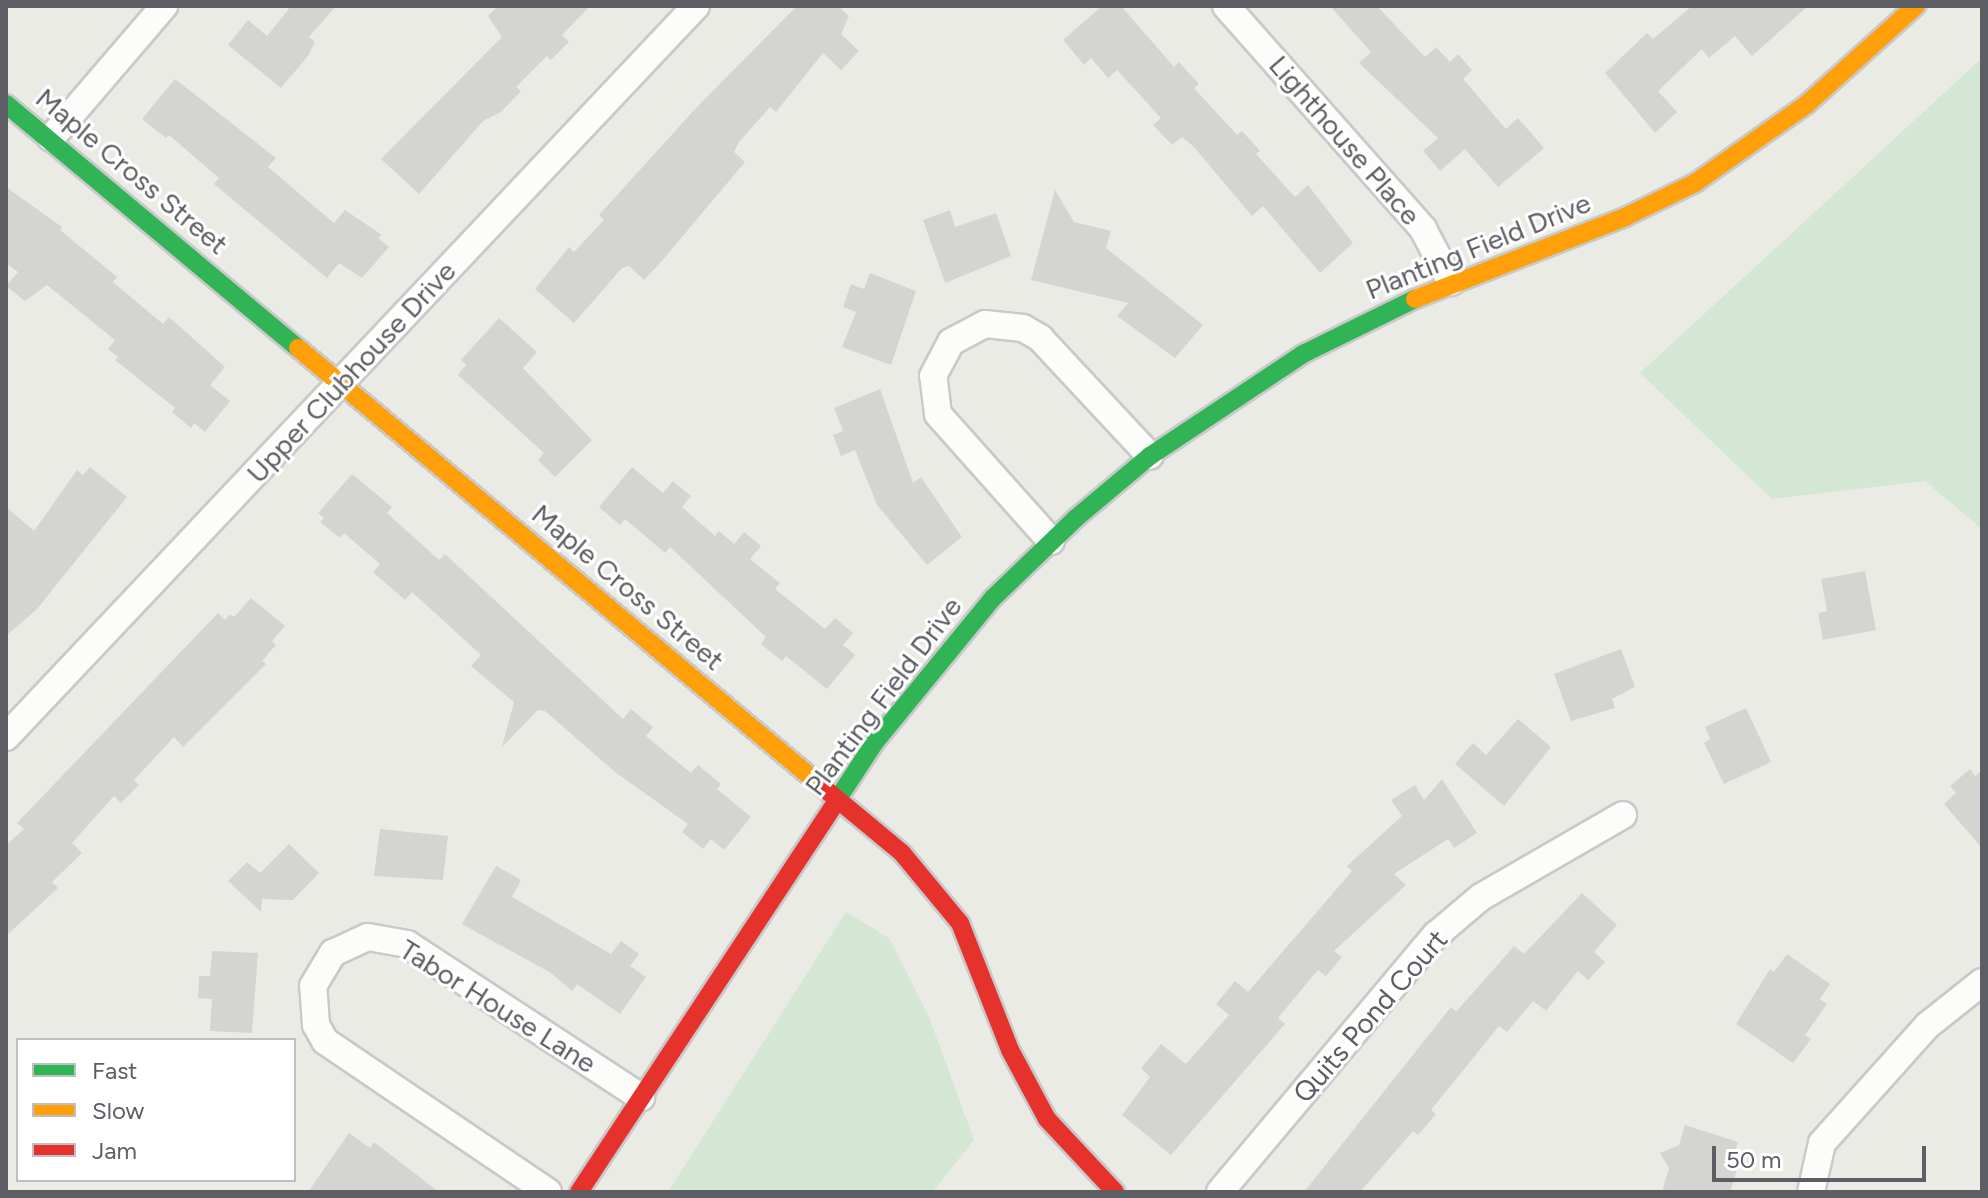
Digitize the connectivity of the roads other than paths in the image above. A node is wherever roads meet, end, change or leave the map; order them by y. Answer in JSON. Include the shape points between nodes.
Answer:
{"nodes":[{"id":1,"x":164,"y":6,"type":"edge"},
{"id":2,"x":696,"y":6,"type":"edge"},
{"id":3,"x":1226,"y":6,"type":"edge"},
{"id":4,"x":1916,"y":6,"type":"edge"},
{"id":5,"x":6,"y":104,"type":"edge"},
{"id":6,"x":51,"y":138,"type":"junction"},
{"id":7,"x":1451,"y":282,"type":"junction"},
{"id":8,"x":342,"y":381,"type":"junction"},
{"id":9,"x":1150,"y":456,"type":"junction"},
{"id":10,"x":1051,"y":541,"type":"junction"},
{"id":11,"x":6,"y":737,"type":"edge"},
{"id":12,"x":837,"y":799,"type":"junction"},
{"id":13,"x":1623,"y":815,"type":"dead end"},
{"id":14,"x":1982,"y":982,"type":"edge"},
{"id":15,"x":641,"y":1097,"type":"junction"},
{"id":16,"x":548,"y":1192,"type":"edge"},
{"id":17,"x":579,"y":1192,"type":"edge"},
{"id":18,"x":1115,"y":1192,"type":"edge"},
{"id":19,"x":1220,"y":1192,"type":"edge"},
{"id":20,"x":1811,"y":1192,"type":"edge"}],
"edges":[{"from":1,"to":6,"type":"street"},
{"from":2,"to":8,"type":"street","name":"Upper Clubhouse Drive"},
{"from":3,"to":7,"type":"street","name":"Lighthouse Place","via":[[1423,229]]},
{"from":4,"to":7,"type":"street","name":"Planting Field Drive","via":[[1807,104],[1695,183],[1625,217]]},
{"from":5,"to":6,"type":"street","name":"Maple Cross Street"},
{"from":6,"to":8,"type":"street","name":"Maple Cross Street"},
{"from":7,"to":9,"type":"street","name":"Planting Field Drive","via":[[1303,354]]},
{"from":8,"to":11,"type":"street","name":"Upper Clubhouse Drive"},
{"from":8,"to":12,"type":"street","name":"Maple Cross Street"},
{"from":9,"to":10,"type":"street","name":"Planting Field Drive"},
{"from":9,"to":10,"type":"street","via":[[1040,338],[1023,328],[985,324],[951,342],[933,376],[938,414]]},
{"from":10,"to":12,"type":"street","name":"Planting Field Drive","via":[[932,668]]},
{"from":12,"to":15,"type":"street","name":"Planting Field Drive"},
{"from":12,"to":18,"type":"street","name":"Maple Cross Street","via":[[938,891],[978,958],[1026,1085],[1084,1164]]},
{"from":13,"to":19,"type":"street","name":"Quits Pond Court","via":[[1481,897],[1436,935]]},
{"from":14,"to":20,"type":"street","via":[[1928,1025],[1822,1143]]},
{"from":15,"to":16,"type":"street","name":"Tabor House Lane","via":[[407,944],[368,937],[333,953],[313,986],[316,1025],[325,1041]]},
{"from":15,"to":17,"type":"street","name":"Planting Field Drive"}]}
